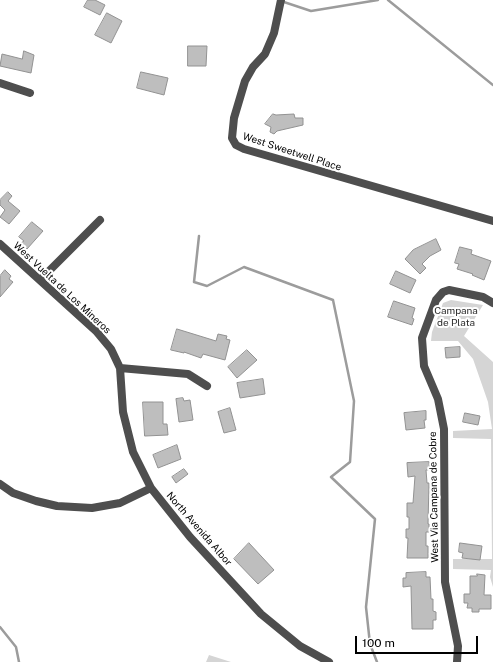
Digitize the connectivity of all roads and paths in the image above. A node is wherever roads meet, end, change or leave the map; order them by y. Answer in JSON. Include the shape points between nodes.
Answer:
{"nodes":[{"id":1,"x":281,"y":0,"type":"edge"},
{"id":2,"x":0,"y":83,"type":"edge"},
{"id":3,"x":30,"y":93,"type":"dead end"},
{"id":4,"x":100,"y":220,"type":"dead end"},
{"id":5,"x":493,"y":221,"type":"edge"},
{"id":6,"x":0,"y":244,"type":"edge"},
{"id":7,"x":40,"y":280,"type":"junction"},
{"id":8,"x":493,"y":302,"type":"edge"},
{"id":9,"x":120,"y":368,"type":"junction"},
{"id":10,"x":207,"y":386,"type":"dead end"},
{"id":11,"x":0,"y":484,"type":"edge"},
{"id":12,"x":151,"y":488,"type":"junction"},
{"id":13,"x":329,"y":662,"type":"edge"},
{"id":14,"x":457,"y":662,"type":"edge"}],
"edges":[{"from":1,"to":5,"type":"street","name":"West Sweetwell Place","via":[[274,33],[265,54],[245,81],[234,118],[232,138],[236,145]]},
{"from":2,"to":3,"type":"street"},
{"from":4,"to":7,"type":"street"},
{"from":6,"to":7,"type":"street","name":"West Vuelta de Los Mineros"},
{"from":7,"to":9,"type":"street","name":"West Vuelta de Los Mineros","via":[[96,331],[111,349]]},
{"from":8,"to":14,"type":"street","name":"West Via Campana de Cobre","via":[[483,297],[449,290],[443,292],[436,300],[422,338],[424,366],[438,399],[444,429],[445,582],[458,646]]},
{"from":9,"to":10,"type":"street","via":[[188,374]]},
{"from":9,"to":12,"type":"street","name":"North Avenida Albor","via":[[123,412],[132,452]]},
{"from":11,"to":12,"type":"street","via":[[13,493],[36,501],[57,506],[92,508],[120,503]]},
{"from":12,"to":13,"type":"street","name":"North Avenida Albor","via":[[190,537],[261,614],[300,646]]}]}
